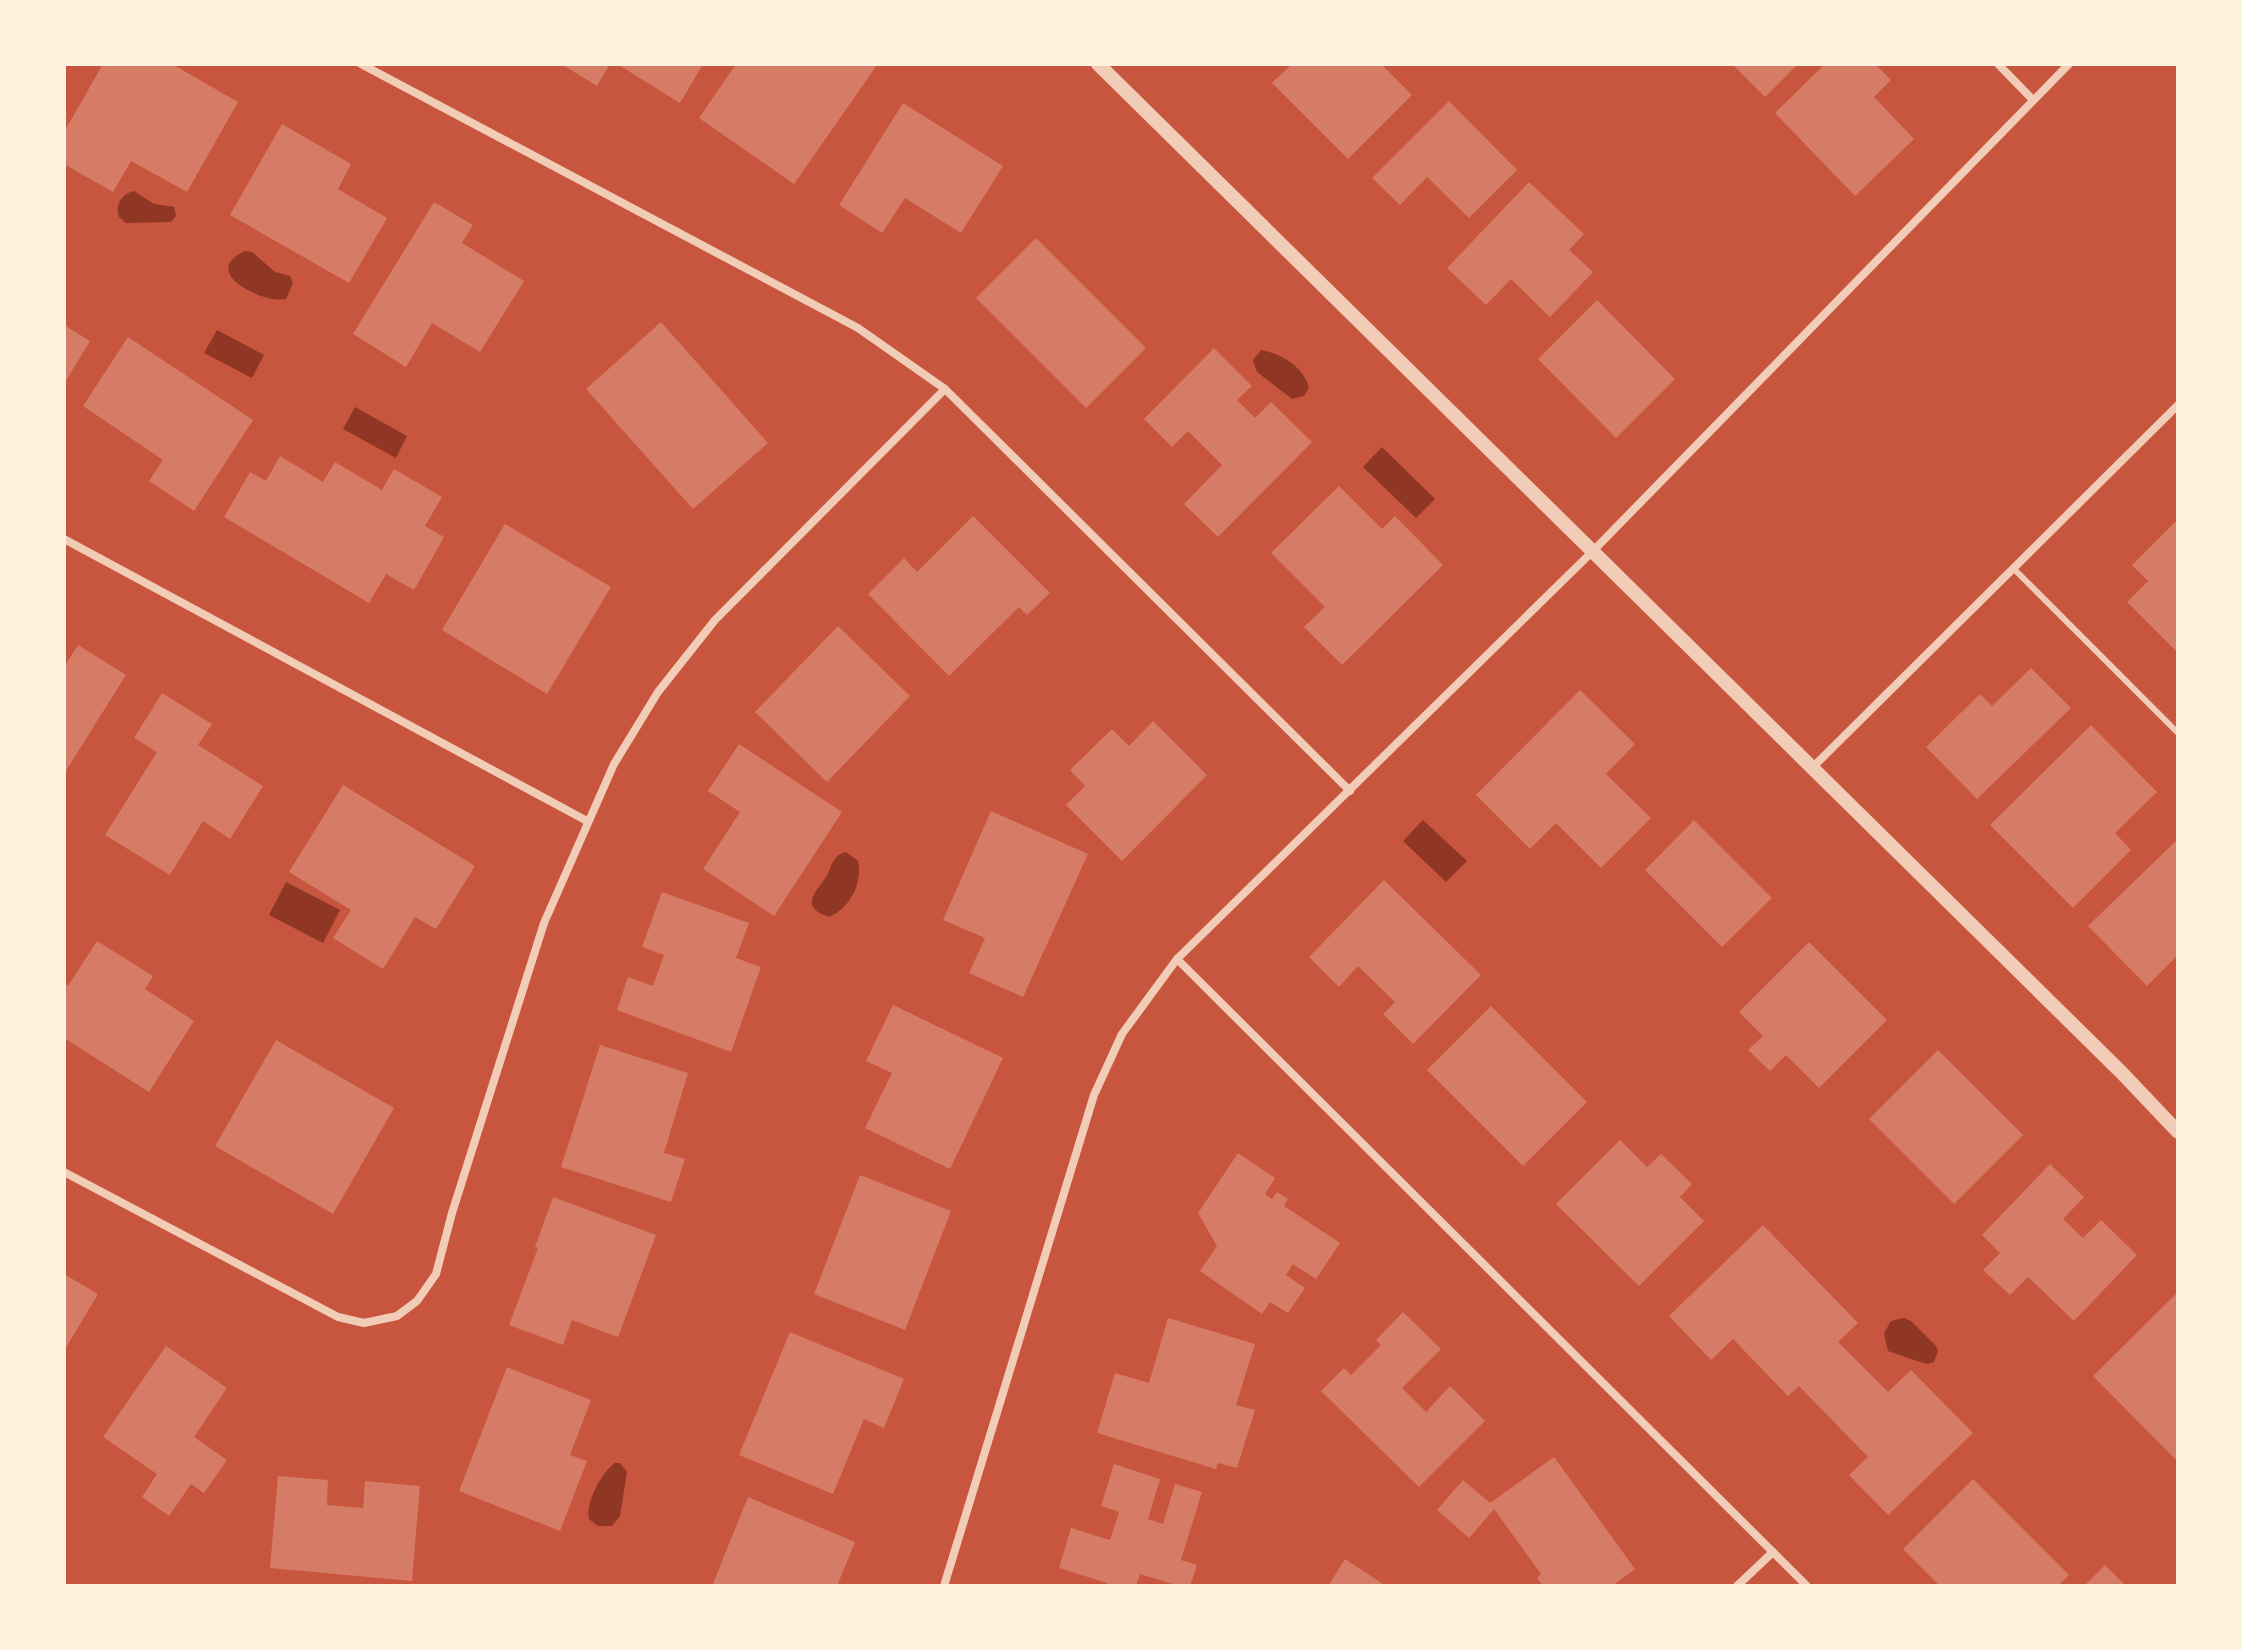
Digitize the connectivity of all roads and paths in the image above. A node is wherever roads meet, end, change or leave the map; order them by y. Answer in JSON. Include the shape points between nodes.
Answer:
{"nodes":[{"id":1,"x":361,"y":64,"type":"edge"},
{"id":2,"x":1098,"y":64,"type":"edge"},
{"id":3,"x":1998,"y":64,"type":"edge"},
{"id":4,"x":2069,"y":64,"type":"edge"},
{"id":5,"x":2033,"y":100,"type":"junction"},
{"id":6,"x":945,"y":389,"type":"junction"},
{"id":7,"x":2178,"y":405,"type":"edge"},
{"id":8,"x":64,"y":539,"type":"edge"},
{"id":9,"x":1592,"y":552,"type":"junction"},
{"id":10,"x":2014,"y":569,"type":"junction"},
{"id":11,"x":2178,"y":733,"type":"edge"},
{"id":12,"x":1812,"y":768,"type":"junction"},
{"id":13,"x":1350,"y":791,"type":"junction"},
{"id":14,"x":587,"y":821,"type":"junction"},
{"id":15,"x":1177,"y":959,"type":"junction"},
{"id":16,"x":2178,"y":1132,"type":"edge"},
{"id":17,"x":64,"y":1172,"type":"edge"},
{"id":18,"x":1773,"y":1552,"type":"junction"},
{"id":19,"x":944,"y":1586,"type":"edge"},
{"id":20,"x":1737,"y":1586,"type":"edge"},
{"id":21,"x":1807,"y":1586,"type":"edge"}],
"edges":[{"from":1,"to":6,"type":"street","via":[[858,328]]},
{"from":2,"to":9,"type":"street"},
{"from":3,"to":5,"type":"street"},
{"from":4,"to":5,"type":"street"},
{"from":5,"to":9,"type":"street"},
{"from":6,"to":13,"type":"street"},
{"from":6,"to":14,"type":"street","via":[[715,620],[658,692]]},
{"from":7,"to":10,"type":"street"},
{"from":8,"to":14,"type":"street"},
{"from":9,"to":12,"type":"street"},
{"from":9,"to":13,"type":"street"},
{"from":10,"to":11,"type":"lane"},
{"from":10,"to":12,"type":"street"},
{"from":12,"to":16,"type":"street"},
{"from":13,"to":15,"type":"street"},
{"from":14,"to":17,"type":"street","via":[[544,923],[436,1274],[417,1301],[397,1316],[364,1323],[338,1317]]},
{"from":15,"to":18,"type":"street"},
{"from":15,"to":19,"type":"street","via":[[1122,1034],[1094,1095]]},
{"from":18,"to":20,"type":"street"},
{"from":18,"to":21,"type":"street"}]}
